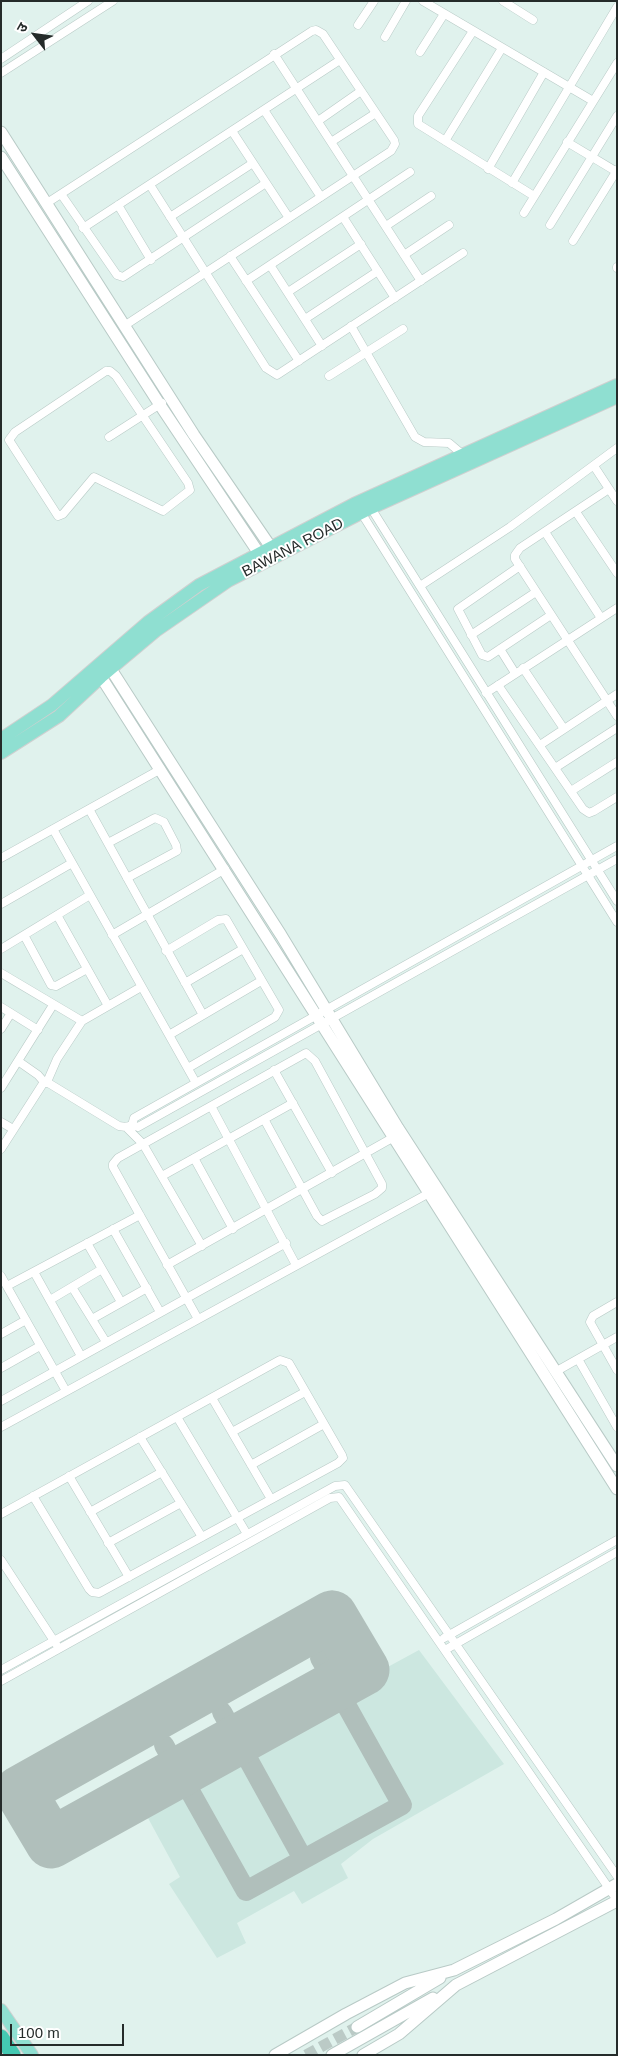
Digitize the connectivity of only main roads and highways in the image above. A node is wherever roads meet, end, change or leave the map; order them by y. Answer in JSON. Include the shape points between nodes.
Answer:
{"nodes":[{"id":1,"x":617,"y":385,"type":"edge"},
{"id":2,"x":617,"y":397,"type":"edge"},
{"id":3,"x":103,"y":668,"type":"junction"},
{"id":4,"x":1,"y":739,"type":"edge"},
{"id":5,"x":1,"y":753,"type":"edge"},
{"id":6,"x":1,"y":2010,"type":"edge"},
{"id":7,"x":1,"y":2037,"type":"edge"},
{"id":8,"x":13,"y":2055,"type":"edge"},
{"id":9,"x":32,"y":2055,"type":"edge"}],
"edges":[{"from":1,"to":3,"type":"main road","name":"BAWANA ROAD","via":[[462,454],[258,552],[196,587],[148,622]]},
{"from":2,"to":3,"type":"main road","name":"BAWANA ROAD","via":[[366,511],[219,586]]},
{"from":3,"to":4,"type":"main road","name":"BAWANA ROAD"},
{"from":3,"to":5,"type":"main road","name":"BAWANA ROAD","via":[[59,716]]},
{"from":6,"to":9,"type":"main road"},
{"from":7,"to":8,"type":"highway"}]}
